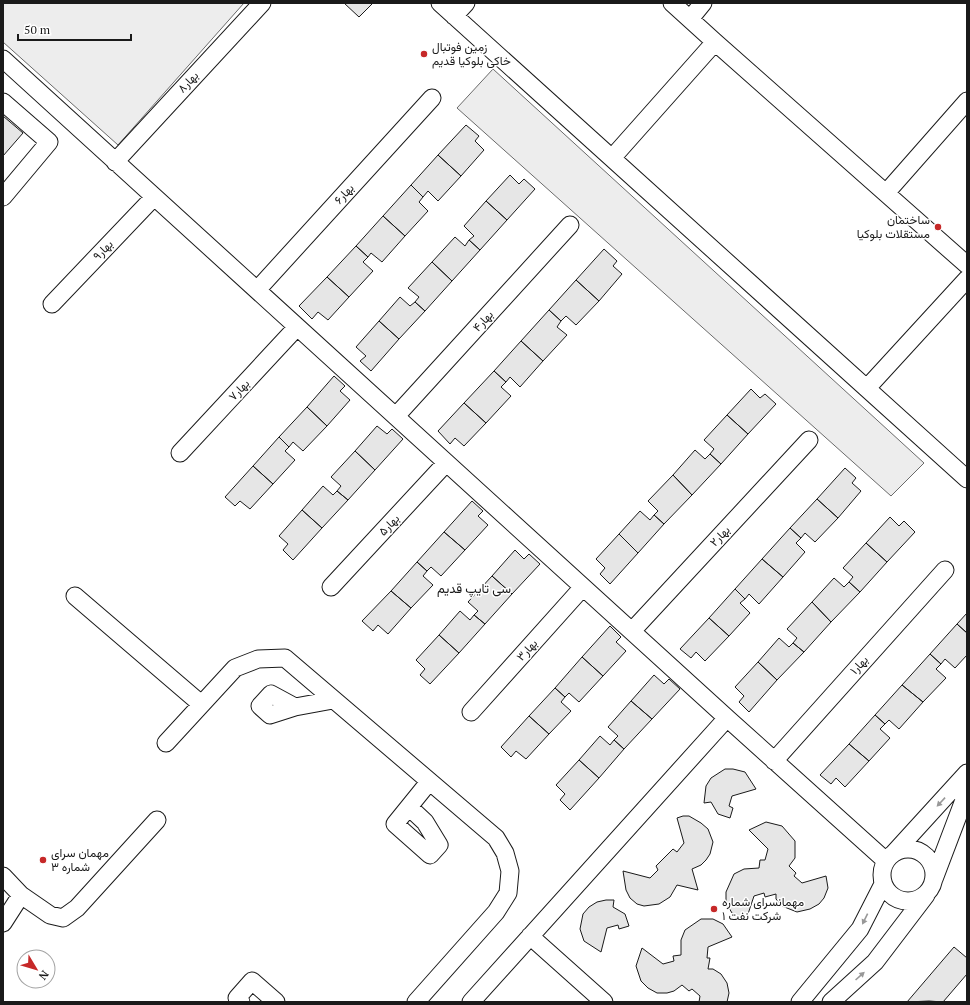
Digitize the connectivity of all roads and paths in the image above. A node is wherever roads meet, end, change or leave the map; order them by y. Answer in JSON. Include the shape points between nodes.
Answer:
{"nodes":[{"id":1,"x":262,"y":3,"type":"edge"},
{"id":2,"x":440,"y":3,"type":"edge"},
{"id":3,"x":466,"y":3,"type":"edge"},
{"id":4,"x":672,"y":3,"type":"edge"},
{"id":5,"x":703,"y":3,"type":"edge"},
{"id":6,"x":454,"y":16,"type":"junction"},
{"id":7,"x":690,"y":18,"type":"junction"},
{"id":8,"x":715,"y":42,"type":"junction"},
{"id":9,"x":3,"y":59,"type":"edge"},
{"id":10,"x":432,"y":98,"type":"dead end"},
{"id":11,"x":967,"y":101,"type":"edge"},
{"id":12,"x":3,"y":102,"type":"edge"},
{"id":13,"x":612,"y":158,"type":"junction"},
{"id":14,"x":115,"y":162,"type":"junction"},
{"id":15,"x":886,"y":193,"type":"junction"},
{"id":16,"x":3,"y":197,"type":"edge"},
{"id":17,"x":154,"y":197,"type":"junction"},
{"id":18,"x":570,"y":225,"type":"dead end"},
{"id":19,"x":967,"y":265,"type":"edge"},
{"id":20,"x":967,"y":279,"type":"edge"},
{"id":21,"x":257,"y":290,"type":"junction"},
{"id":22,"x":52,"y":304,"type":"dead end"},
{"id":23,"x":297,"y":327,"type":"junction"},
{"id":24,"x":867,"y":388,"type":"junction"},
{"id":25,"x":396,"y":416,"type":"junction"},
{"id":26,"x":809,"y":440,"type":"dead end"},
{"id":27,"x":180,"y":453,"type":"dead end"},
{"id":28,"x":446,"y":462,"type":"junction"},
{"id":29,"x":967,"y":479,"type":"edge"},
{"id":30,"x":945,"y":570,"type":"dead end"},
{"id":31,"x":331,"y":587,"type":"dead end"},
{"id":32,"x":583,"y":587,"type":"junction"},
{"id":33,"x":75,"y":596,"type":"dead end"},
{"id":34,"x":632,"y":631,"type":"junction"},
{"id":35,"x":333,"y":700,"type":"junction"},
{"id":36,"x":201,"y":704,"type":"junction"},
{"id":37,"x":295,"y":707,"type":"dead end"},
{"id":38,"x":471,"y":712,"type":"dead end"},
{"id":39,"x":727,"y":718,"type":"junction"},
{"id":40,"x":166,"y":743,"type":"dead end"},
{"id":41,"x":774,"y":761,"type":"junction"},
{"id":42,"x":967,"y":773,"type":"edge"},
{"id":43,"x":429,"y":782,"type":"junction"},
{"id":44,"x":967,"y":792,"type":"edge"},
{"id":45,"x":409,"y":807,"type":"dead end"},
{"id":46,"x":157,"y":820,"type":"dead end"},
{"id":47,"x":890,"y":857,"type":"junction"},
{"id":48,"x":3,"y":876,"type":"edge"},
{"id":49,"x":883,"y":884,"type":"junction"},
{"id":50,"x":932,"y":884,"type":"junction"},
{"id":51,"x":21,"y":896,"type":"junction"},
{"id":52,"x":3,"y":923,"type":"edge"},
{"id":53,"x":530,"y":936,"type":"junction"},
{"id":54,"x":241,"y":1002,"type":"edge"},
{"id":55,"x":276,"y":1002,"type":"edge"},
{"id":56,"x":416,"y":1002,"type":"edge"},
{"id":57,"x":471,"y":1002,"type":"edge"},
{"id":58,"x":604,"y":1002,"type":"edge"},
{"id":59,"x":800,"y":1002,"type":"edge"},
{"id":60,"x":831,"y":1002,"type":"edge"}],
"edges":[{"from":1,"to":14,"type":"street","name":"بهار۸"},
{"from":2,"to":6,"type":"street"},
{"from":3,"to":6,"type":"street"},
{"from":4,"to":7,"type":"street"},
{"from":5,"to":7,"type":"street"},
{"from":6,"to":13,"type":"street"},
{"from":7,"to":8,"type":"street"},
{"from":8,"to":13,"type":"street"},
{"from":8,"to":15,"type":"street"},
{"from":9,"to":14,"type":"street"},
{"from":10,"to":21,"type":"street","name":"بهار۶"},
{"from":11,"to":15,"type":"street"},
{"from":12,"to":16,"type":"street","via":[[49,142]]},
{"from":13,"to":24,"type":"street"},
{"from":14,"to":17,"type":"street"},
{"from":15,"to":19,"type":"street"},
{"from":17,"to":21,"type":"street"},
{"from":17,"to":22,"type":"street","name":"بهار۹"},
{"from":18,"to":25,"type":"street","name":"بهار۴"},
{"from":20,"to":24,"type":"street"},
{"from":21,"to":23,"type":"street"},
{"from":23,"to":25,"type":"street"},
{"from":23,"to":27,"type":"street","name":"بهار۷"},
{"from":24,"to":29,"type":"street"},
{"from":25,"to":28,"type":"street"},
{"from":26,"to":34,"type":"street","name":"بهار۲"},
{"from":28,"to":31,"type":"street","name":"بهار۵"},
{"from":28,"to":32,"type":"street"},
{"from":30,"to":41,"type":"street","name":"بهار۱"},
{"from":32,"to":34,"type":"street"},
{"from":32,"to":38,"type":"street","name":"بهار۳"},
{"from":33,"to":36,"type":"street"},
{"from":34,"to":39,"type":"street"},
{"from":35,"to":36,"type":"street","via":[[285,658],[274,657],[252,661],[235,668]]},
{"from":35,"to":37,"type":"street"},
{"from":35,"to":43,"type":"street"},
{"from":36,"to":40,"type":"street"},
{"from":39,"to":41,"type":"street"},
{"from":39,"to":53,"type":"street"},
{"from":41,"to":47,"type":"street"},
{"from":42,"to":47,"type":"street","one_way":true},
{"from":43,"to":45,"type":"street"},
{"from":43,"to":56,"type":"street","via":[[496,838],[505,853],[510,871],[508,893],[496,912]]},
{"from":44,"to":50,"type":"street"},
{"from":46,"to":51,"type":"street","via":[[77,908],[63,918],[50,915]]},
{"from":47,"to":49,"type":"street","via":[[882,872]]},
{"from":47,"to":50,"type":"street","via":[[905,849],[922,853],[933,867]]},
{"from":48,"to":51,"type":"street"},
{"from":49,"to":50,"type":"street","via":[[889,894],[899,900],[910,902],[922,898]]},
{"from":49,"to":59,"type":"street","one_way":true,"via":[[860,929]]},
{"from":60,"to":50,"type":"street","one_way":true,"via":[[875,962]]},
{"from":51,"to":52,"type":"street"},
{"from":53,"to":57,"type":"street"},
{"from":53,"to":58,"type":"street"},
{"from":54,"to":55,"type":"street","via":[[237,998],[252,981]]}]}
